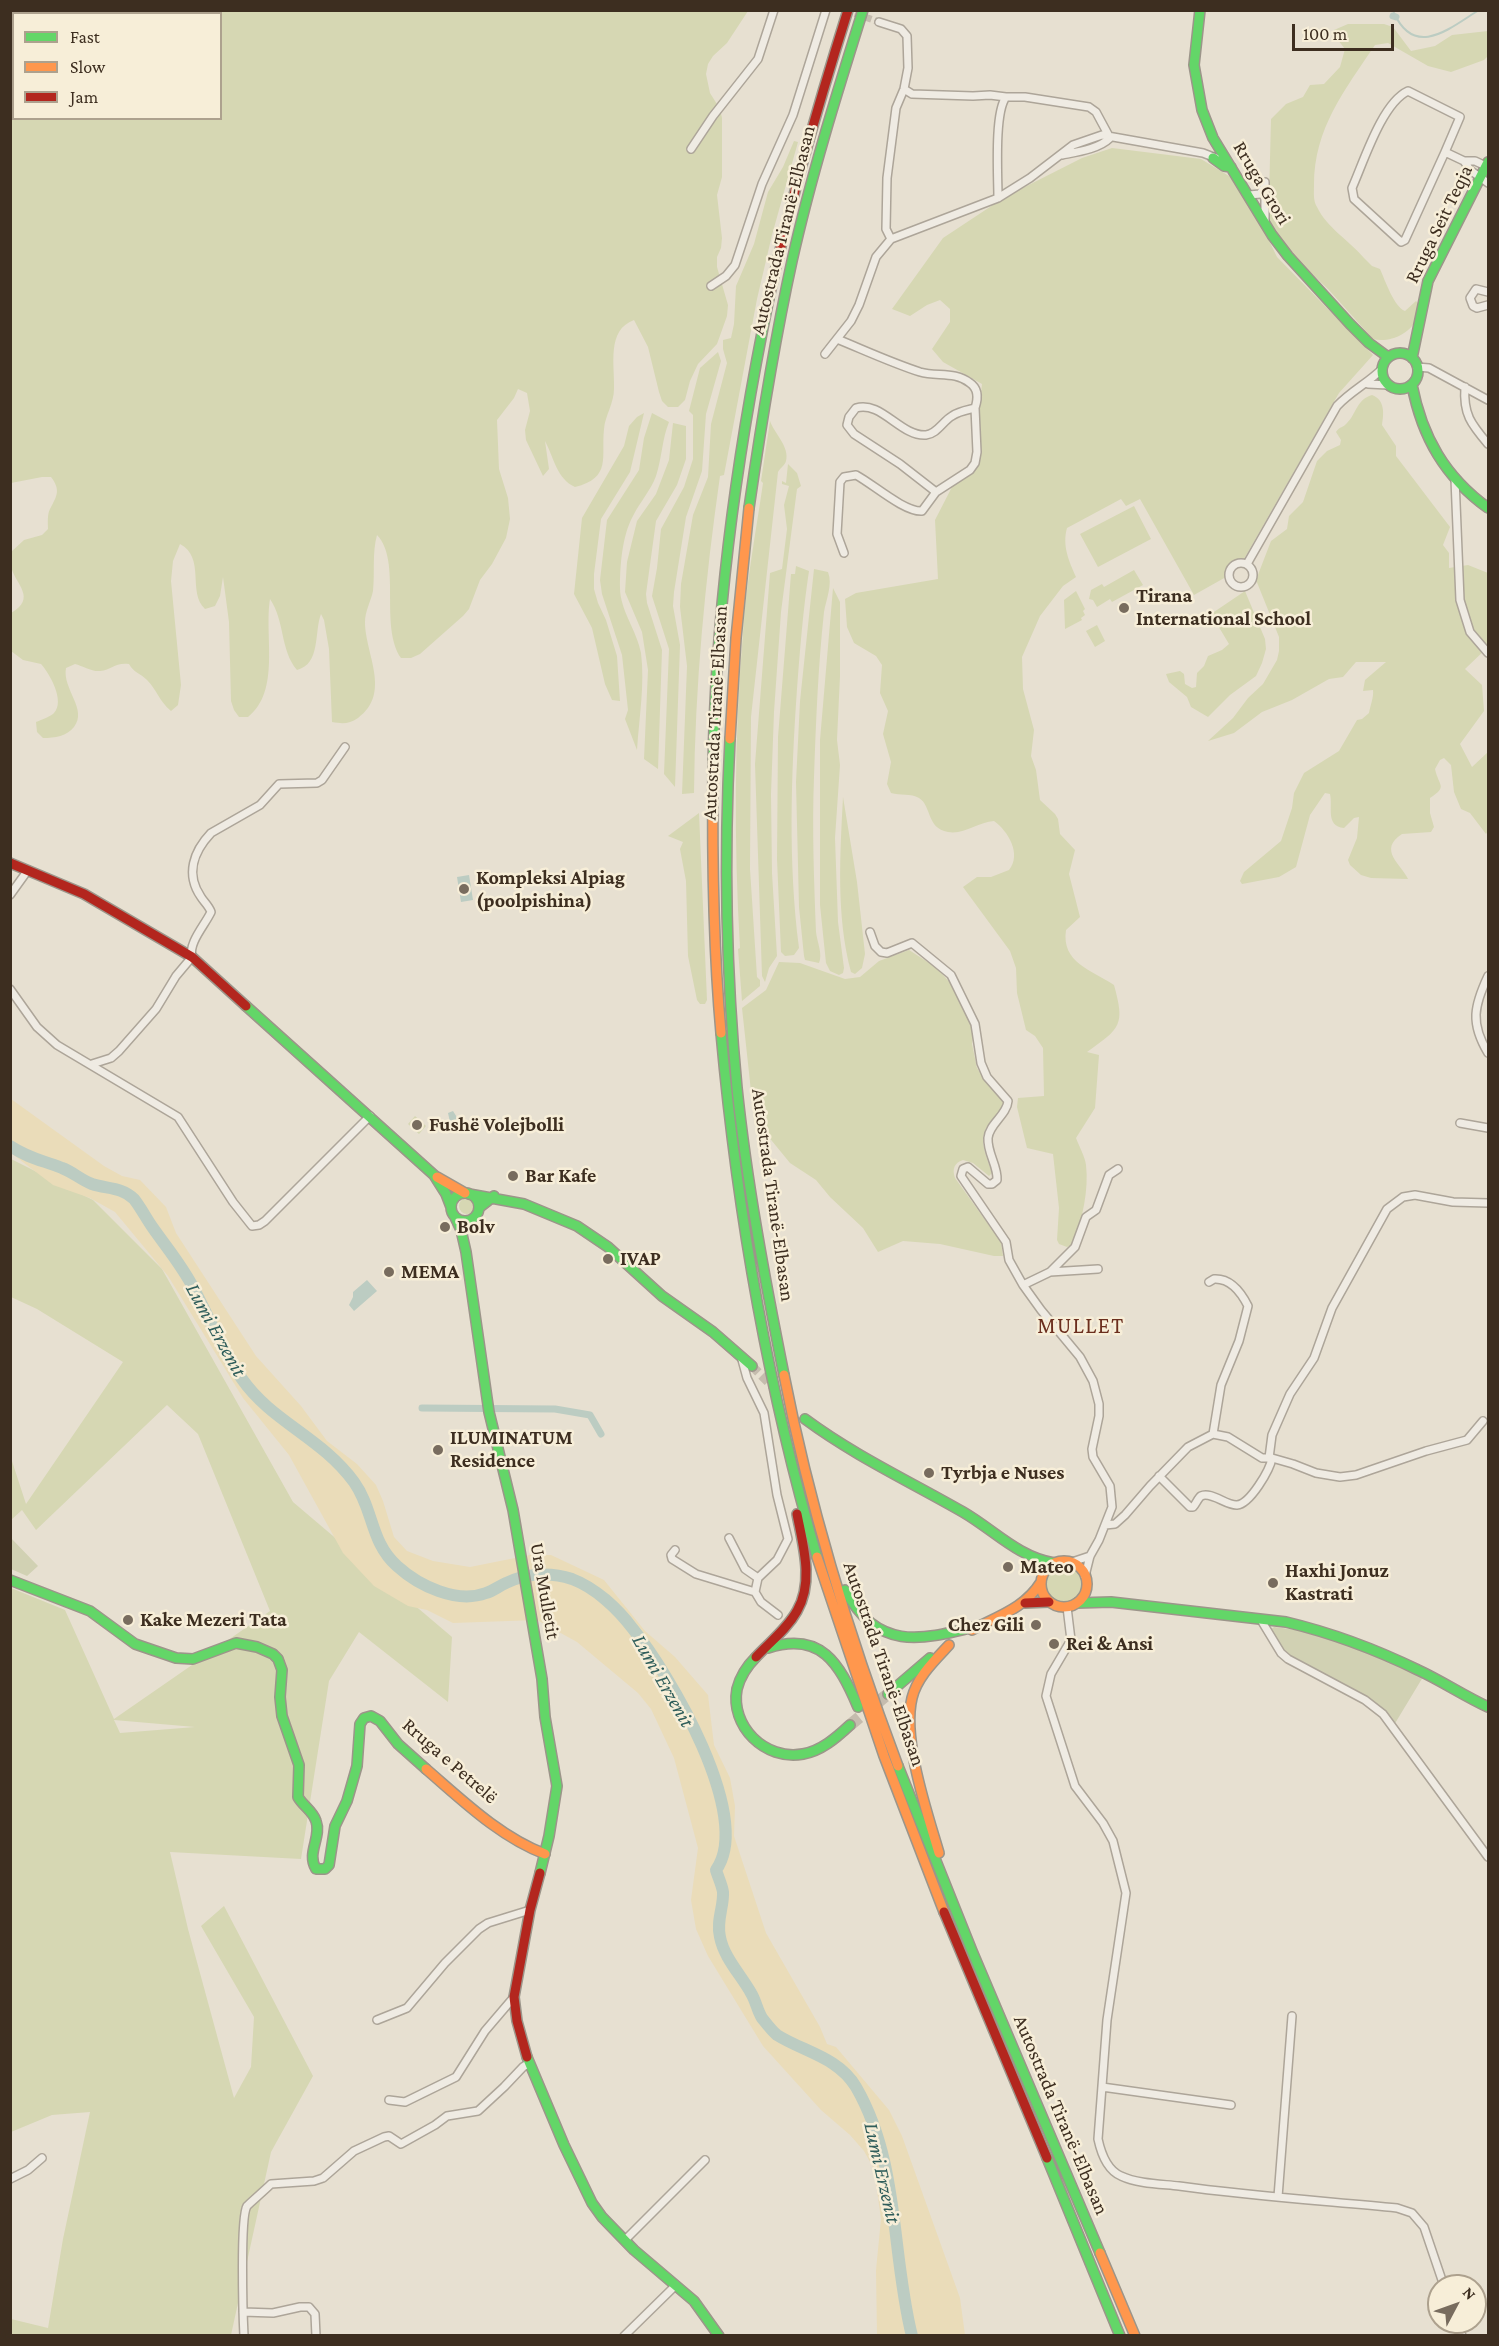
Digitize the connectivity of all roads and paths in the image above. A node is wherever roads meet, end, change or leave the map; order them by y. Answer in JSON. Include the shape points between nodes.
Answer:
{"nodes":[{"id":1,"x":774,"y":10,"type":"edge"},
{"id":2,"x":826,"y":10,"type":"edge"},
{"id":3,"x":848,"y":10,"type":"edge"},
{"id":4,"x":863,"y":10,"type":"edge"},
{"id":5,"x":1200,"y":10,"type":"edge"},
{"id":6,"x":879,"y":22,"type":"tunnel mouth"},
{"id":7,"x":904,"y":89,"type":"junction"},
{"id":8,"x":1006,"y":97,"type":"junction"},
{"id":9,"x":1110,"y":138,"type":"junction"},
{"id":10,"x":691,"y":149,"type":"dead end"},
{"id":11,"x":1221,"y":150,"type":"junction"},
{"id":12,"x":1445,"y":152,"type":"junction"},
{"id":13,"x":1210,"y":156,"type":"junction"},
{"id":14,"x":1464,"y":161,"type":"junction"},
{"id":15,"x":1488,"y":165,"type":"edge"},
{"id":16,"x":1231,"y":166,"type":"junction"},
{"id":17,"x":1485,"y":179,"type":"edge"},
{"id":18,"x":1260,"y":194,"type":"junction"},
{"id":19,"x":1249,"y":195,"type":"junction"},
{"id":20,"x":998,"y":198,"type":"junction"},
{"id":21,"x":1258,"y":211,"type":"junction"},
{"id":22,"x":1265,"y":223,"type":"junction"},
{"id":23,"x":891,"y":239,"type":"junction"},
{"id":24,"x":711,"y":286,"type":"dead end"},
{"id":25,"x":1488,"y":292,"type":"edge"},
{"id":26,"x":1488,"y":305,"type":"edge"},
{"id":27,"x":1416,"y":336,"type":"junction"},
{"id":28,"x":837,"y":339,"type":"junction"},
{"id":29,"x":1402,"y":353,"type":"junction"},
{"id":30,"x":825,"y":354,"type":"dead end"},
{"id":31,"x":1415,"y":362,"type":"junction"},
{"id":32,"x":1384,"y":364,"type":"junction"},
{"id":33,"x":1368,"y":384,"type":"junction"},
{"id":34,"x":1388,"y":385,"type":"junction"},
{"id":35,"x":1412,"y":385,"type":"junction"},
{"id":36,"x":1465,"y":387,"type":"junction"},
{"id":37,"x":1402,"y":389,"type":"junction"},
{"id":38,"x":1488,"y":400,"type":"edge"},
{"id":39,"x":1415,"y":402,"type":"junction"},
{"id":40,"x":975,"y":408,"type":"junction"},
{"id":41,"x":1488,"y":444,"type":"edge"},
{"id":42,"x":1455,"y":478,"type":"junction"},
{"id":43,"x":936,"y":492,"type":"junction"},
{"id":44,"x":1488,"y":508,"type":"edge"},
{"id":45,"x":844,"y":553,"type":"dead end"},
{"id":46,"x":1247,"y":564,"type":"dead end"},
{"id":47,"x":1488,"y":653,"type":"edge"},
{"id":48,"x":345,"y":747,"type":"dead end"},
{"id":49,"x":10,"y":863,"type":"edge"},
{"id":50,"x":28,"y":870,"type":"junction"},
{"id":51,"x":10,"y":895,"type":"edge"},
{"id":52,"x":870,"y":932,"type":"dead end"},
{"id":53,"x":192,"y":957,"type":"junction"},
{"id":54,"x":1488,"y":976,"type":"edge"},
{"id":55,"x":10,"y":989,"type":"edge"},
{"id":56,"x":1488,"y":1053,"type":"edge"},
{"id":57,"x":92,"y":1064,"type":"junction"},
{"id":58,"x":370,"y":1116,"type":"junction"},
{"id":59,"x":1460,"y":1124,"type":"dead end"},
{"id":60,"x":1488,"y":1128,"type":"edge"},
{"id":61,"x":1118,"y":1169,"type":"dead end"},
{"id":62,"x":434,"y":1175,"type":"junction"},
{"id":63,"x":467,"y":1193,"type":"junction"},
{"id":64,"x":494,"y":1196,"type":"junction"},
{"id":65,"x":1488,"y":1203,"type":"edge"},
{"id":66,"x":480,"y":1207,"type":"junction"},
{"id":67,"x":453,"y":1212,"type":"junction"},
{"id":68,"x":469,"y":1221,"type":"junction"},
{"id":69,"x":466,"y":1252,"type":"junction"},
{"id":70,"x":1098,"y":1269,"type":"dead end"},
{"id":71,"x":1050,"y":1272,"type":"junction"},
{"id":72,"x":1209,"y":1282,"type":"dead end"},
{"id":73,"x":1023,"y":1285,"type":"junction"},
{"id":74,"x":741,"y":1356,"type":"junction"},
{"id":75,"x":752,"y":1366,"type":"tunnel mouth"},
{"id":76,"x":805,"y":1419,"type":"dead end"},
{"id":77,"x":1483,"y":1420,"type":"dead end"},
{"id":78,"x":1213,"y":1434,"type":"junction"},
{"id":79,"x":1271,"y":1458,"type":"junction"},
{"id":80,"x":1159,"y":1476,"type":"junction"},
{"id":81,"x":797,"y":1490,"type":"junction"},
{"id":82,"x":1105,"y":1526,"type":"junction"},
{"id":83,"x":729,"y":1538,"type":"dead end"},
{"id":84,"x":675,"y":1550,"type":"dead end"},
{"id":85,"x":1028,"y":1556,"type":"junction"},
{"id":86,"x":828,"y":1557,"type":"junction"},
{"id":87,"x":1090,"y":1557,"type":"junction"},
{"id":88,"x":1072,"y":1562,"type":"junction"},
{"id":89,"x":1054,"y":1563,"type":"junction"},
{"id":90,"x":758,"y":1578,"type":"junction"},
{"id":91,"x":1041,"y":1579,"type":"junction"},
{"id":92,"x":10,"y":1580,"type":"edge"},
{"id":93,"x":1086,"y":1581,"type":"junction"},
{"id":94,"x":755,"y":1592,"type":"junction"},
{"id":95,"x":1049,"y":1602,"type":"junction"},
{"id":96,"x":1112,"y":1602,"type":"junction"},
{"id":97,"x":1025,"y":1603,"type":"junction"},
{"id":98,"x":1072,"y":1605,"type":"junction"},
{"id":99,"x":778,"y":1615,"type":"dead end"},
{"id":100,"x":1261,"y":1620,"type":"junction"},
{"id":101,"x":978,"y":1626,"type":"junction"},
{"id":102,"x":949,"y":1645,"type":"junction"},
{"id":103,"x":760,"y":1654,"type":"junction"},
{"id":104,"x":888,"y":1694,"type":"tunnel mouth"},
{"id":105,"x":1488,"y":1707,"type":"edge"},
{"id":106,"x":850,"y":1725,"type":"tunnel mouth"},
{"id":107,"x":883,"y":1756,"type":"junction"},
{"id":108,"x":545,"y":1854,"type":"junction"},
{"id":109,"x":1488,"y":1857,"type":"edge"},
{"id":110,"x":948,"y":1894,"type":"junction"},
{"id":111,"x":530,"y":1910,"type":"junction"},
{"id":112,"x":514,"y":1997,"type":"junction"},
{"id":113,"x":1292,"y":2016,"type":"dead end"},
{"id":114,"x":377,"y":2020,"type":"dead end"},
{"id":115,"x":529,"y":2063,"type":"junction"},
{"id":116,"x":1102,"y":2087,"type":"junction"},
{"id":117,"x":389,"y":2100,"type":"dead end"},
{"id":118,"x":1231,"y":2105,"type":"dead end"},
{"id":119,"x":42,"y":2158,"type":"dead end"},
{"id":120,"x":705,"y":2160,"type":"dead end"},
{"id":121,"x":10,"y":2179,"type":"edge"},
{"id":122,"x":1278,"y":2197,"type":"junction"},
{"id":123,"x":625,"y":2240,"type":"junction"},
{"id":124,"x":1440,"y":2274,"type":"edge"},
{"id":125,"x":676,"y":2285,"type":"junction"},
{"id":126,"x":243,"y":2312,"type":"junction"},
{"id":127,"x":244,"y":2336,"type":"edge"},
{"id":128,"x":316,"y":2336,"type":"edge"},
{"id":129,"x":624,"y":2336,"type":"edge"},
{"id":130,"x":718,"y":2336,"type":"edge"},
{"id":131,"x":1120,"y":2336,"type":"edge"},
{"id":132,"x":1135,"y":2336,"type":"edge"}],
"edges":[{"from":1,"to":10,"type":"street","via":[[758,59]]},
{"from":2,"to":24,"type":"street","via":[[793,116],[762,184],[735,265]]},
{"from":3,"to":81,"type":"main road","name":"Autostrada Tiranë-Elbasan","via":[[799,173],[756,360],[731,532],[716,694],[713,882],[721,1030],[750,1257],[770,1372]]},
{"from":4,"to":86,"type":"main road","name":"Autostrada Tiranë-Elbasan","via":[[812,179],[770,365],[744,535],[730,698],[727,800],[732,1029],[745,1141],[782,1368]]},
{"from":5,"to":11,"type":"main road","name":"Rruga Grori","via":[[1194,65],[1197,89],[1202,110]]},
{"from":6,"to":7,"type":"street","via":[[901,29],[907,36]]},
{"from":7,"to":8,"type":"street","via":[[912,94]]},
{"from":7,"to":23,"type":"street","via":[[896,108],[887,178],[886,230]]},
{"from":8,"to":9,"type":"street","via":[[1089,107]]},
{"from":8,"to":20,"type":"street","via":[[997,145]]},
{"from":9,"to":13,"type":"street"},
{"from":9,"to":20,"type":"street","via":[[1102,135],[1073,145]]},
{"from":11,"to":13,"type":"street"},
{"from":11,"to":13,"type":"street","via":[[1221,157]]},
{"from":11,"to":16,"type":"main road","name":"Rruga Grori"},
{"from":12,"to":12,"type":"street","via":[[1405,240],[1401,242],[1392,235],[1354,199],[1352,188],[1383,118],[1398,95],[1408,91],[1460,117]]},
{"from":12,"to":14,"type":"street"},
{"from":13,"to":16,"type":"main road","via":[[1224,166]]},
{"from":14,"to":15,"type":"street"},
{"from":14,"to":17,"type":"street"},
{"from":15,"to":17,"type":"main road","name":"Rruga Seit Teqja"},
{"from":16,"to":19,"type":"main road","name":"Rruga Grori"},
{"from":17,"to":27,"type":"main road","name":"Rruga Seit Teqja","via":[[1428,280]]},
{"from":18,"to":19,"type":"street"},
{"from":18,"to":21,"type":"street"},
{"from":18,"to":22,"type":"street","via":[[1265,182]]},
{"from":19,"to":21,"type":"main road","name":"Rruga Grori"},
{"from":20,"to":23,"type":"street"},
{"from":21,"to":22,"type":"main road","name":"Rruga Grori"},
{"from":22,"to":32,"type":"main road","name":"Rruga Grori","via":[[1288,256]]},
{"from":23,"to":28,"type":"street","via":[[876,257],[859,305]]},
{"from":25,"to":26,"type":"street","via":[[1476,289],[1470,298],[1476,308]]},
{"from":27,"to":29,"type":"main road","name":"Rruga Seit Teqja"},
{"from":27,"to":31,"type":"main road","name":"Rruga Seit Teqja"},
{"from":28,"to":30,"type":"street"},
{"from":28,"to":40,"type":"street","via":[[921,372],[963,379],[978,396]]},
{"from":29,"to":31,"type":"main road"},
{"from":29,"to":32,"type":"main road"},
{"from":31,"to":35,"type":"main road","via":[[1417,376]]},
{"from":31,"to":36,"type":"street"},
{"from":32,"to":33,"type":"street"},
{"from":32,"to":34,"type":"main road","via":[[1383,378]]},
{"from":33,"to":34,"type":"street"},
{"from":33,"to":46,"type":"street","via":[[1348,394],[1337,406]]},
{"from":34,"to":37,"type":"main road"},
{"from":35,"to":37,"type":"main road"},
{"from":35,"to":39,"type":"main road"},
{"from":36,"to":38,"type":"street"},
{"from":36,"to":41,"type":"street","via":[[1468,417]]},
{"from":37,"to":39,"type":"main road"},
{"from":39,"to":42,"type":"main road","via":[[1427,439]]},
{"from":40,"to":43,"type":"street","via":[[975,463]]},
{"from":40,"to":43,"type":"street","via":[[955,414],[927,435],[912,432],[868,408],[856,408],[849,417],[850,430]]},
{"from":42,"to":44,"type":"main road"},
{"from":42,"to":47,"type":"street","via":[[1460,600],[1470,632]]},
{"from":43,"to":45,"type":"street","via":[[918,512],[856,475],[844,477],[840,482],[837,534]]},
{"from":48,"to":53,"type":"street","via":[[322,780],[279,784],[260,805],[205,839],[195,856],[192,873],[211,912],[192,942]]},
{"from":49,"to":50,"type":"main road"},
{"from":50,"to":51,"type":"street"},
{"from":50,"to":53,"type":"main road","via":[[84,894]]},
{"from":52,"to":73,"type":"street","via":[[881,952],[912,943],[932,957],[951,975],[972,1016],[981,1063],[1008,1106],[988,1139],[997,1180],[988,1184],[968,1167],[961,1176],[1006,1242],[1009,1260]]},
{"from":53,"to":57,"type":"street","via":[[156,1009],[119,1051]]},
{"from":53,"to":58,"type":"main road"},
{"from":54,"to":56,"type":"street","via":[[1475,1011],[1476,1028]]},
{"from":55,"to":57,"type":"street","via":[[37,1027],[57,1045]]},
{"from":57,"to":58,"type":"street","via":[[178,1117],[252,1226],[265,1221]]},
{"from":58,"to":62,"type":"main road"},
{"from":59,"to":60,"type":"street"},
{"from":61,"to":71,"type":"street","via":[[1109,1175],[1096,1210],[1086,1217],[1075,1247]]},
{"from":62,"to":63,"type":"main road"},
{"from":62,"to":67,"type":"main road"},
{"from":63,"to":64,"type":"main road"},
{"from":63,"to":66,"type":"main road","via":[[476,1198]]},
{"from":63,"to":67,"type":"main road","via":[[455,1198]]},
{"from":64,"to":66,"type":"main road"},
{"from":64,"to":74,"type":"main road","via":[[525,1204],[596,1238],[661,1295]]},
{"from":65,"to":79,"type":"street","via":[[1415,1195],[1403,1197],[1387,1209],[1332,1308],[1314,1358],[1290,1394],[1272,1435]]},
{"from":66,"to":68,"type":"main road","via":[[476,1217]]},
{"from":67,"to":68,"type":"main road","via":[[460,1220]]},
{"from":67,"to":69,"type":"main road"},
{"from":68,"to":69,"type":"main road"},
{"from":69,"to":108,"type":"main road","name":"Ura Mulletit","via":[[490,1418],[513,1510],[557,1786]]},
{"from":70,"to":71,"type":"street"},
{"from":71,"to":73,"type":"street"},
{"from":72,"to":78,"type":"street","via":[[1226,1281],[1248,1306],[1221,1385]]},
{"from":73,"to":82,"type":"street","via":[[1080,1357],[1093,1381],[1099,1416],[1092,1449],[1111,1494],[1112,1507]]},
{"from":74,"to":75,"type":"main road"},
{"from":74,"to":90,"type":"street","via":[[766,1421],[788,1539],[777,1560]]},
{"from":76,"to":85,"type":"main road","via":[[861,1459],[972,1517]]},
{"from":77,"to":79,"type":"street","via":[[1467,1440],[1356,1475],[1316,1473]]},
{"from":78,"to":79,"type":"street","via":[[1228,1437],[1262,1458]]},
{"from":78,"to":80,"type":"street","via":[[1188,1447]]},
{"from":79,"to":80,"type":"street","via":[[1270,1470],[1245,1502],[1236,1506],[1204,1496],[1190,1507]]},
{"from":80,"to":82,"type":"street","via":[[1125,1515],[1115,1524]]},
{"from":81,"to":103,"type":"main road","via":[[794,1498],[806,1580],[803,1599],[786,1627]]},
{"from":81,"to":107,"type":"main road","name":"Autostrada Tiranë-Elbasan"},
{"from":82,"to":87,"type":"street"},
{"from":83,"to":90,"type":"street","via":[[745,1569]]},
{"from":84,"to":94,"type":"street","via":[[672,1559],[696,1574]]},
{"from":85,"to":89,"type":"main road"},
{"from":85,"to":91,"type":"main road"},
{"from":86,"to":101,"type":"main road","via":[[835,1561],[857,1611],[877,1628],[904,1638],[922,1639]]},
{"from":86,"to":110,"type":"main road","name":"Autostrada Tiranë-Elbasan","via":[[861,1662]]},
{"from":87,"to":88,"type":"street"},
{"from":87,"to":93,"type":"street"},
{"from":88,"to":89,"type":"main road"},
{"from":88,"to":93,"type":"main road","via":[[1080,1567]]},
{"from":89,"to":91,"type":"main road","via":[[1046,1568]]},
{"from":90,"to":94,"type":"street"},
{"from":91,"to":95,"type":"main road","via":[[1043,1595]]},
{"from":91,"to":97,"type":"main road"},
{"from":92,"to":108,"type":"main road","name":"Rruga e Petrelë","via":[[90,1611],[135,1644],[176,1658],[194,1659],[237,1643],[273,1654],[282,1670],[282,1716],[299,1765],[298,1797],[317,1824],[312,1859],[316,1869],[329,1865],[336,1826],[357,1766],[360,1724],[368,1716],[378,1719],[403,1750],[501,1829],[528,1849]]},
{"from":93,"to":96,"type":"main road","via":[[1095,1595]]},
{"from":93,"to":98,"type":"main road","via":[[1084,1595]]},
{"from":94,"to":99,"type":"street"},
{"from":95,"to":97,"type":"main road"},
{"from":95,"to":98,"type":"main road"},
{"from":96,"to":98,"type":"main road","via":[[1090,1600]]},
{"from":96,"to":100,"type":"main road"},
{"from":97,"to":101,"type":"main road"},
{"from":98,"to":116,"type":"street","via":[[1071,1640],[1051,1674],[1046,1696],[1075,1786],[1113,1841],[1126,1893],[1107,2020]]},
{"from":100,"to":105,"type":"main road","via":[[1303,1626],[1382,1653]]},
{"from":100,"to":109,"type":"street","via":[[1288,1659],[1365,1700],[1383,1714]]},
{"from":101,"to":102,"type":"main road"},
{"from":102,"to":104,"type":"main road"},
{"from":102,"to":110,"type":"main road","via":[[920,1679],[911,1700],[909,1723],[938,1850],[950,1885]]},
{"from":103,"to":106,"type":"main road","via":[[741,1676],[737,1697],[741,1721],[756,1741],[779,1754],[804,1754],[828,1744]]},
{"from":103,"to":107,"type":"main road","via":[[791,1643],[806,1644],[827,1655],[843,1674],[876,1752]]},
{"from":107,"to":131,"type":"main road","name":"Autostrada Tiranë-Elbasan","via":[[993,2034]]},
{"from":108,"to":111,"type":"main road","name":"Ura Mulletit"},
{"from":110,"to":132,"type":"main road","name":"Autostrada Tiranë-Elbasan"},
{"from":111,"to":112,"type":"main road","name":"Ura Mulletit"},
{"from":111,"to":114,"type":"street","via":[[478,1929],[407,2008]]},
{"from":112,"to":115,"type":"main road","name":"Ura Mulletit"},
{"from":112,"to":117,"type":"street","via":[[485,2031],[456,2077],[405,2102]]},
{"from":113,"to":122,"type":"street"},
{"from":115,"to":123,"type":"main road","name":"Ura Mulletit","via":[[592,2203]]},
{"from":115,"to":126,"type":"street","via":[[478,2111],[447,2116],[401,2144],[384,2137],[354,2151],[314,2181],[270,2184],[245,2210]]},
{"from":116,"to":118,"type":"street"},
{"from":116,"to":122,"type":"street","via":[[1098,2139],[1113,2171],[1133,2180]]},
{"from":119,"to":121,"type":"street"},
{"from":120,"to":123,"type":"street"},
{"from":122,"to":124,"type":"street","via":[[1397,2208],[1412,2213],[1424,2227]]},
{"from":123,"to":125,"type":"main road","name":"Ura Mulletit"},
{"from":125,"to":129,"type":"street"},
{"from":125,"to":130,"type":"main road","name":"Ura Mulletit","via":[[707,2316]]},
{"from":126,"to":127,"type":"street"},
{"from":126,"to":128,"type":"street","via":[[273,2313],[309,2307],[315,2314]]}]}
